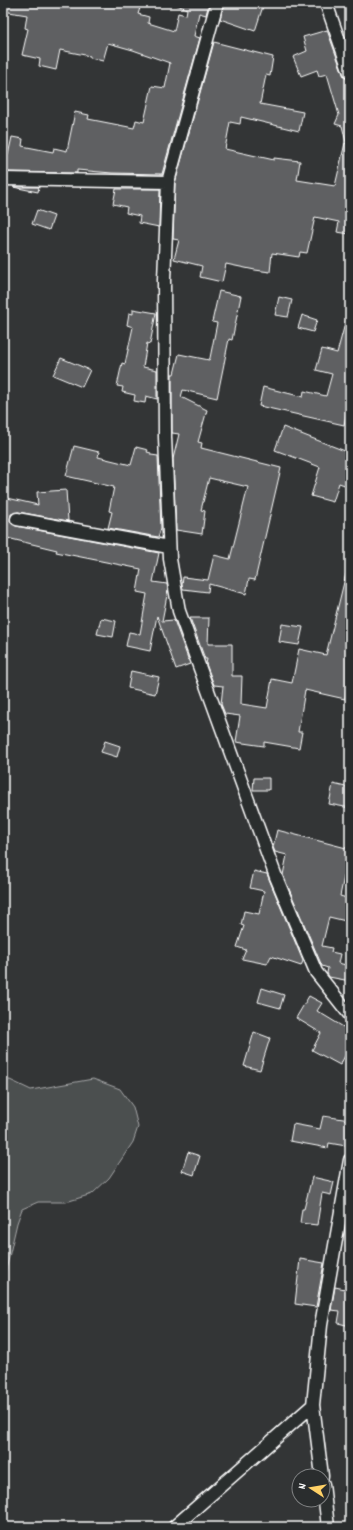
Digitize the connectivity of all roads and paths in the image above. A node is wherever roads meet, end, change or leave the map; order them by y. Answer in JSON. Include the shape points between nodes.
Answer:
{"nodes":[{"id":1,"x":217,"y":3,"type":"edge"},
{"id":2,"x":326,"y":3,"type":"edge"},
{"id":3,"x":350,"y":72,"type":"edge"},
{"id":4,"x":3,"y":179,"type":"edge"},
{"id":5,"x":168,"y":182,"type":"junction"},
{"id":6,"x":17,"y":519,"type":"dead end"},
{"id":7,"x":169,"y":547,"type":"junction"},
{"id":8,"x":350,"y":1015,"type":"edge"},
{"id":9,"x":350,"y":1160,"type":"edge"},
{"id":10,"x":313,"y":1406,"type":"junction"},
{"id":11,"x":321,"y":1468,"type":"edge"},
{"id":12,"x":326,"y":1508,"type":"edge"},
{"id":13,"x":174,"y":1527,"type":"edge"},
{"id":14,"x":328,"y":1527,"type":"edge"}],
"edges":[{"from":1,"to":5,"type":"street"},
{"from":2,"to":3,"type":"street"},
{"from":4,"to":5,"type":"street"},
{"from":5,"to":7,"type":"street","via":[[164,295]]},
{"from":6,"to":7,"type":"street"},
{"from":7,"to":8,"type":"street","via":[[179,611],[276,877],[316,972]]},
{"from":9,"to":10,"type":"street","via":[[321,1325]]},
{"from":10,"to":11,"type":"street"},
{"from":10,"to":13,"type":"street"},
{"from":12,"to":14,"type":"street"}]}
